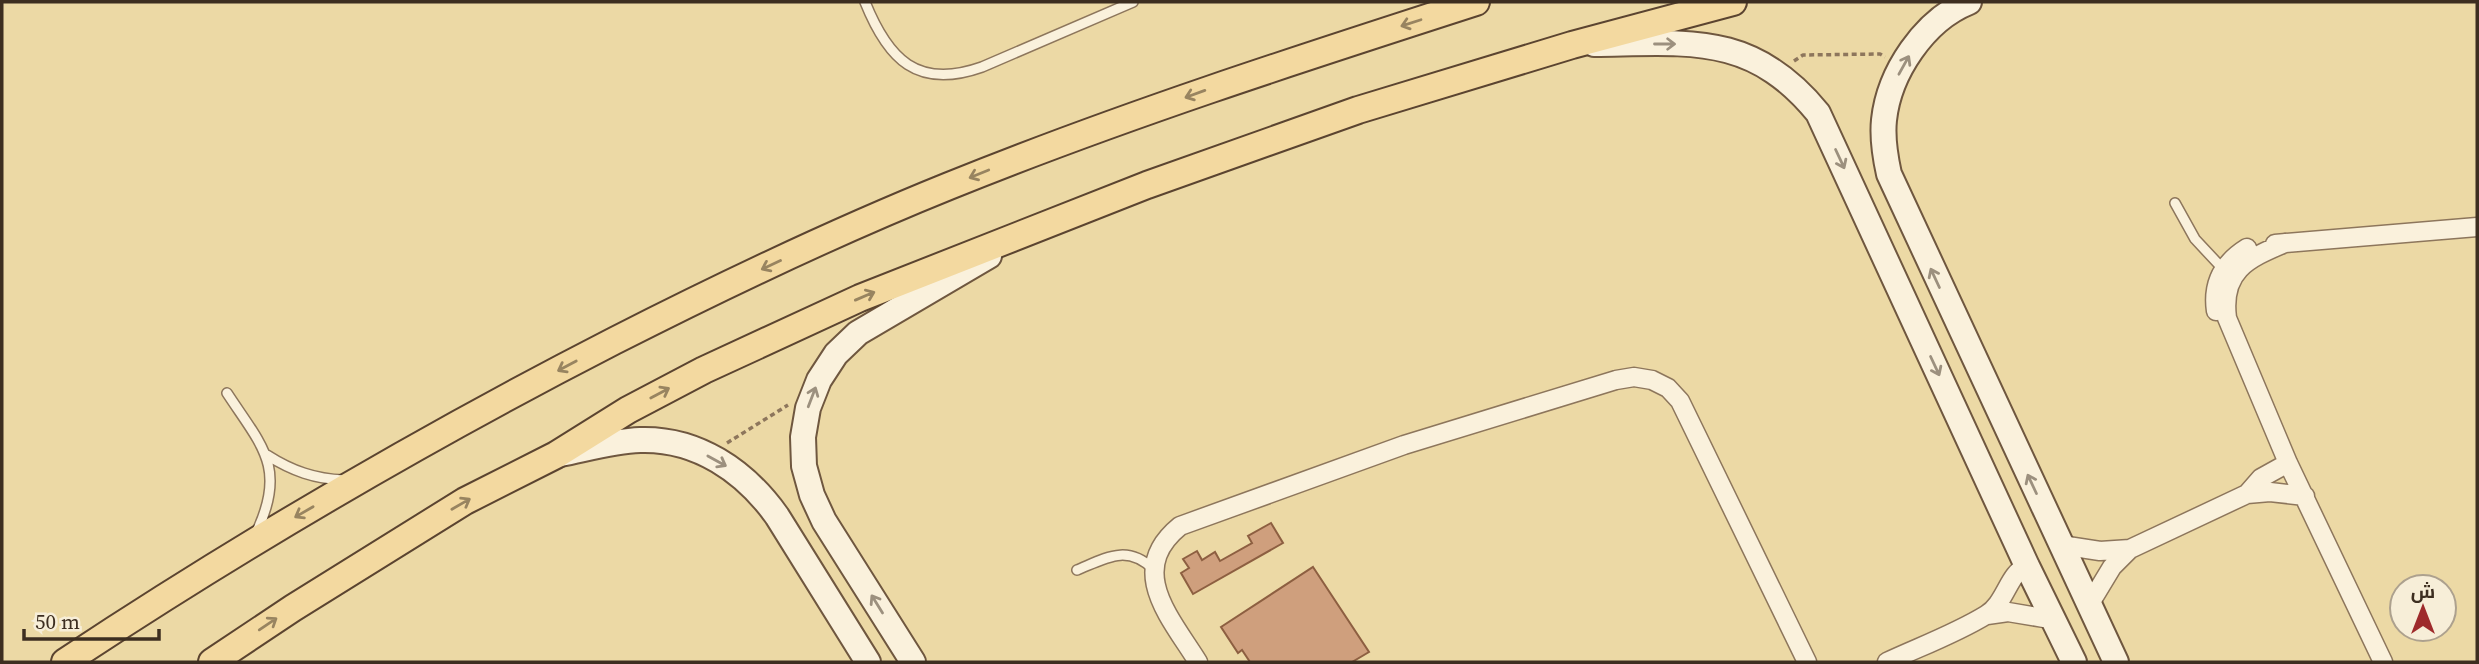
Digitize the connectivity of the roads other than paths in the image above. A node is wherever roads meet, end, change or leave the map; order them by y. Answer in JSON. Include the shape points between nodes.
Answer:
{"nodes":[{"id":1,"x":865,"y":2,"type":"edge"},
{"id":2,"x":1133,"y":2,"type":"edge"},
{"id":3,"x":1476,"y":2,"type":"edge"},
{"id":4,"x":1733,"y":2,"type":"edge"},
{"id":5,"x":1753,"y":2,"type":"edge"},
{"id":6,"x":1969,"y":2,"type":"edge"},
{"id":7,"x":1705,"y":10,"type":"junction"},
{"id":8,"x":1572,"y":45,"type":"junction"},
{"id":9,"x":2175,"y":203,"type":"dead end"},
{"id":10,"x":1044,"y":225,"type":"junction"},
{"id":11,"x":2477,"y":227,"type":"edge"},
{"id":12,"x":2285,"y":243,"type":"junction"},
{"id":13,"x":2223,"y":269,"type":"junction"},
{"id":14,"x":2241,"y":353,"type":"junction"},
{"id":15,"x":227,"y":393,"type":"dead end"},
{"id":16,"x":267,"y":455,"type":"junction"},
{"id":17,"x":556,"y":455,"type":"junction"},
{"id":18,"x":2288,"y":463,"type":"junction"},
{"id":19,"x":363,"y":478,"type":"junction"},
{"id":20,"x":2247,"y":494,"type":"junction"},
{"id":21,"x":2305,"y":496,"type":"junction"},
{"id":22,"x":2061,"y":545,"type":"junction"},
{"id":23,"x":246,"y":547,"type":"junction"},
{"id":24,"x":2130,"y":549,"type":"junction"},
{"id":25,"x":2027,"y":565,"type":"junction"},
{"id":26,"x":1153,"y":569,"type":"junction"},
{"id":27,"x":1077,"y":570,"type":"dead end"},
{"id":28,"x":2090,"y":605,"type":"junction"},
{"id":29,"x":1987,"y":615,"type":"junction"},
{"id":30,"x":2053,"y":617,"type":"junction"},
{"id":31,"x":65,"y":662,"type":"edge"},
{"id":32,"x":212,"y":662,"type":"edge"},
{"id":33,"x":868,"y":662,"type":"edge"},
{"id":34,"x":913,"y":662,"type":"edge"},
{"id":35,"x":1198,"y":662,"type":"edge"},
{"id":36,"x":1807,"y":662,"type":"edge"},
{"id":37,"x":1887,"y":662,"type":"edge"},
{"id":38,"x":2074,"y":662,"type":"edge"},
{"id":39,"x":2116,"y":662,"type":"edge"},
{"id":40,"x":2383,"y":662,"type":"edge"}],
"edges":[{"from":1,"to":2,"type":"lane","via":[[885,45],[900,60],[919,71],[940,75],[962,74]]},
{"from":3,"to":19,"type":"main road","one_way":true,"via":[[1239,78],[945,187],[659,318]]},
{"from":4,"to":7,"type":"main road"},
{"from":5,"to":7,"type":"main road"},
{"from":22,"to":6,"type":"street","one_way":true,"via":[[1888,174],[1884,119],[1902,67],[1937,21]]},
{"from":7,"to":8,"type":"main road"},
{"from":8,"to":10,"type":"main road","via":[[1359,110]]},
{"from":8,"to":25,"type":"street","one_way":true,"via":[[1726,48],[1778,72],[1800,91],[1831,138]]},
{"from":9,"to":13,"type":"lane","via":[[2194,239]]},
{"from":17,"to":10,"type":"main road","one_way":true,"via":[[628,410],[781,332]]},
{"from":34,"to":10,"type":"street","one_way":true,"via":[[812,495],[803,447],[808,408],[836,354],[858,333]]},
{"from":11,"to":12,"type":"street"},
{"from":12,"to":13,"type":"street","via":[[2247,248]]},
{"from":12,"to":14,"type":"street","via":[[2245,263],[2229,285],[2227,318]]},
{"from":13,"to":14,"type":"street","via":[[2215,288],[2216,312]]},
{"from":14,"to":18,"type":"street"},
{"from":15,"to":16,"type":"lane"},
{"from":16,"to":19,"type":"lane","via":[[323,479]]},
{"from":16,"to":23,"type":"lane","via":[[270,475],[265,513]]},
{"from":32,"to":17,"type":"main road","one_way":true,"via":[[465,501]]},
{"from":17,"to":33,"type":"street","one_way":true,"via":[[641,440],[681,445],[741,475],[761,494]]},
{"from":18,"to":20,"type":"street","via":[[2261,478]]},
{"from":18,"to":21,"type":"street"},
{"from":19,"to":23,"type":"main road","one_way":true},
{"from":20,"to":21,"type":"street"},
{"from":20,"to":24,"type":"street"},
{"from":21,"to":40,"type":"street"},
{"from":22,"to":24,"type":"street","via":[[2100,551]]},
{"from":22,"to":28,"type":"street"},
{"from":23,"to":31,"type":"main road"},
{"from":24,"to":28,"type":"street","via":[[2112,567]]},
{"from":25,"to":29,"type":"street","via":[[2016,573],[2004,597]]},
{"from":25,"to":30,"type":"street"},
{"from":26,"to":27,"type":"lane","via":[[1144,560],[1121,554]]},
{"from":26,"to":35,"type":"street","via":[[1159,598]]},
{"from":26,"to":36,"type":"street","via":[[1166,537],[1196,519],[1404,445],[1634,377],[1668,388],[1681,401]]},
{"from":28,"to":39,"type":"street"},
{"from":29,"to":30,"type":"street","via":[[2008,612]]},
{"from":29,"to":37,"type":"street"},
{"from":30,"to":38,"type":"street"}]}
